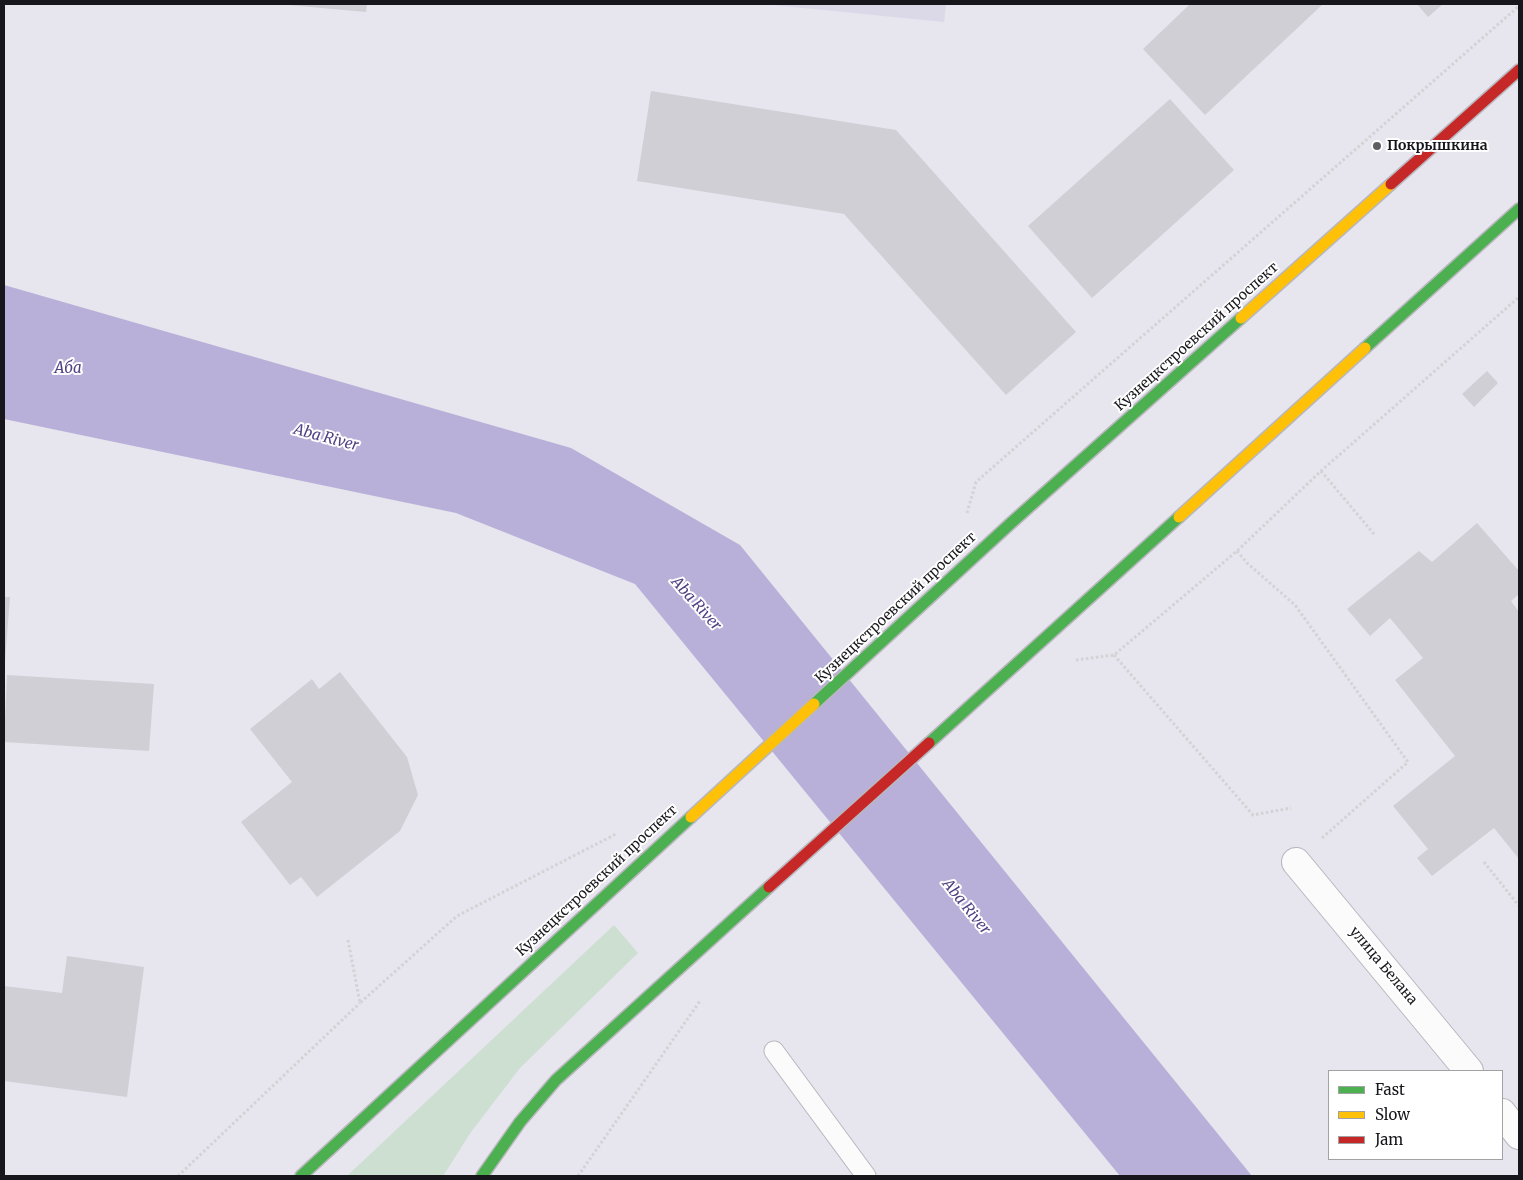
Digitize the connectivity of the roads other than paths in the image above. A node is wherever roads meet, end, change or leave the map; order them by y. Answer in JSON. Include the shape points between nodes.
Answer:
{"nodes":[{"id":1,"x":1519,"y":70,"type":"edge"},
{"id":2,"x":1519,"y":209,"type":"edge"},
{"id":3,"x":1296,"y":862,"type":"road end"},
{"id":4,"x":774,"y":1051,"type":"dead end"},
{"id":5,"x":1468,"y":1070,"type":"edge"},
{"id":6,"x":1503,"y":1114,"type":"edge"},
{"id":7,"x":1519,"y":1135,"type":"edge"},
{"id":8,"x":301,"y":1176,"type":"edge"},
{"id":9,"x":482,"y":1176,"type":"edge"},
{"id":10,"x":866,"y":1176,"type":"edge"}],
"edges":[{"from":1,"to":8,"type":"main road","name":"Кузнецкстроевский проспект","via":[[1011,523]]},
{"from":2,"to":9,"type":"main road","via":[[556,1080],[520,1122]]},
{"from":3,"to":5,"type":"street","name":"улица Белана"},
{"from":4,"to":10,"type":"lane"},
{"from":6,"to":7,"type":"street"}]}
